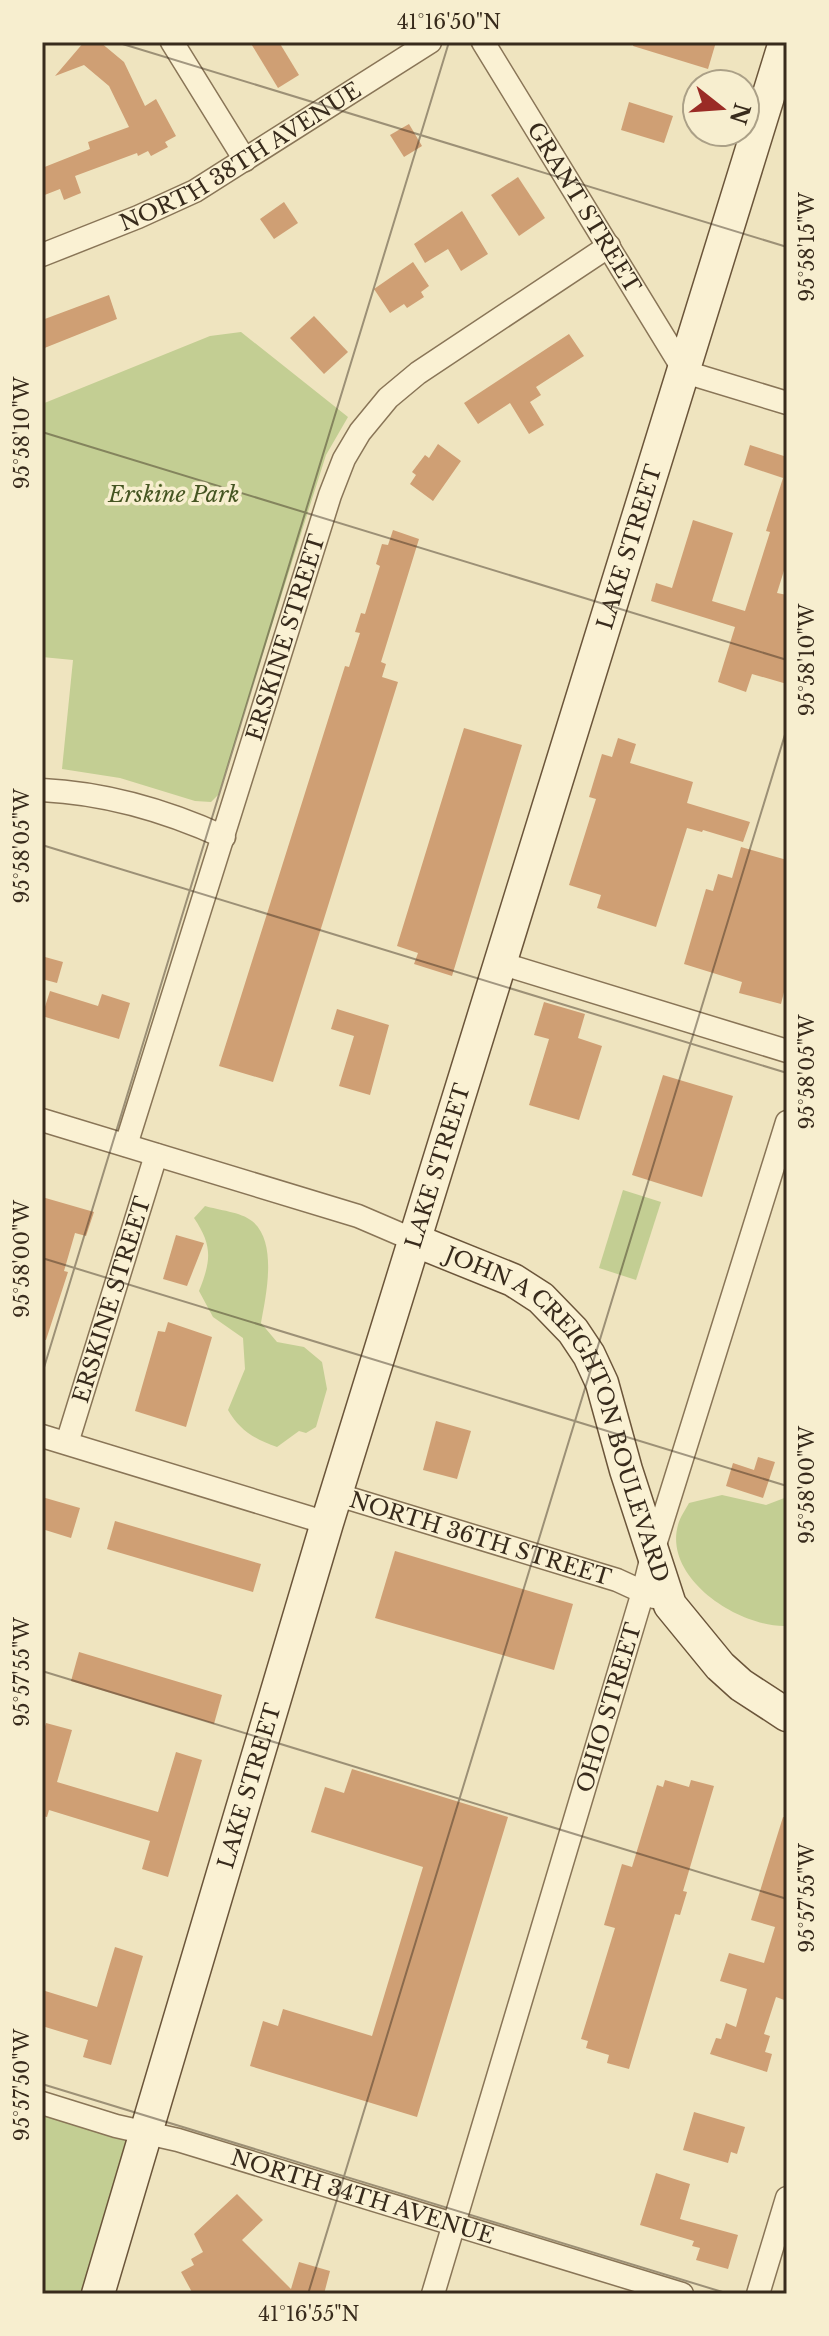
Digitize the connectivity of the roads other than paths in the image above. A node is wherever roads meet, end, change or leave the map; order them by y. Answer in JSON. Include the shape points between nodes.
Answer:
{"nodes":[{"id":1,"x":172,"y":42,"type":"edge"},
{"id":2,"x":430,"y":42,"type":"edge"},
{"id":3,"x":483,"y":42,"type":"edge"},
{"id":4,"x":785,"y":42,"type":"edge"},
{"id":5,"x":245,"y":160,"type":"junction"},
{"id":6,"x":609,"y":246,"type":"junction"},
{"id":7,"x":42,"y":255,"type":"edge"},
{"id":8,"x":685,"y":372,"type":"junction"},
{"id":9,"x":787,"y":403,"type":"edge"},
{"id":10,"x":42,"y":790,"type":"edge"},
{"id":11,"x":224,"y":837,"type":"junction"},
{"id":12,"x":500,"y":963,"type":"junction"},
{"id":13,"x":787,"y":1051,"type":"edge"},
{"id":14,"x":42,"y":1120,"type":"edge"},
{"id":15,"x":787,"y":1122,"type":"edge"},
{"id":16,"x":126,"y":1145,"type":"junction"},
{"id":17,"x":156,"y":1155,"type":"junction"},
{"id":18,"x":414,"y":1240,"type":"junction"},
{"id":19,"x":42,"y":1436,"type":"edge"},
{"id":20,"x":67,"y":1443,"type":"junction"},
{"id":21,"x":331,"y":1508,"type":"junction"},
{"id":22,"x":654,"y":1548,"type":"junction"},
{"id":23,"x":656,"y":1598,"type":"junction"},
{"id":24,"x":787,"y":1715,"type":"edge"},
{"id":25,"x":42,"y":2103,"type":"edge"},
{"id":26,"x":146,"y":2132,"type":"junction"},
{"id":27,"x":787,"y":2198,"type":"edge"},
{"id":28,"x":454,"y":2223,"type":"junction"},
{"id":29,"x":98,"y":2294,"type":"edge"},
{"id":30,"x":433,"y":2294,"type":"edge"},
{"id":31,"x":682,"y":2294,"type":"edge"},
{"id":32,"x":758,"y":2294,"type":"edge"}],
"edges":[{"from":1,"to":5,"type":"street"},
{"from":2,"to":5,"type":"street","name":"NORTH 38TH AVENUE"},
{"from":3,"to":6,"type":"street","name":"GRANT STREET"},
{"from":4,"to":8,"type":"main road","name":"LAKE STREET"},
{"from":5,"to":7,"type":"street","name":"NORTH 38TH AVENUE","via":[[195,191]]},
{"from":6,"to":8,"type":"street","name":"GRANT STREET"},
{"from":6,"to":11,"type":"street","name":"ERSKINE STREET","via":[[418,373],[360,432],[330,495]]},
{"from":8,"to":9,"type":"street"},
{"from":8,"to":12,"type":"main road","name":"LAKE STREET"},
{"from":10,"to":11,"type":"street","via":[[100,796]]},
{"from":11,"to":16,"type":"street","name":"ERSKINE STREET"},
{"from":12,"to":13,"type":"street"},
{"from":12,"to":18,"type":"main road","name":"LAKE STREET"},
{"from":14,"to":16,"type":"street","name":"JOHN A CREIGHTON BOULEVARD"},
{"from":15,"to":22,"type":"street"},
{"from":16,"to":17,"type":"street","name":"JOHN A CREIGHTON BOULEVARD"},
{"from":17,"to":18,"type":"street","name":"JOHN A CREIGHTON BOULEVARD","via":[[358,1216]]},
{"from":17,"to":20,"type":"street","name":"ERSKINE STREET"},
{"from":18,"to":21,"type":"main road","name":"LAKE STREET"},
{"from":18,"to":22,"type":"main road","name":"JOHN A CREIGHTON BOULEVARD","via":[[513,1280],[541,1298],[573,1331],[602,1383]]},
{"from":19,"to":20,"type":"street","name":"NORTH 36TH STREET"},
{"from":20,"to":21,"type":"street","name":"NORTH 36TH STREET"},
{"from":21,"to":23,"type":"street","name":"NORTH 36TH STREET","via":[[617,1580]]},
{"from":21,"to":26,"type":"main road","name":"LAKE STREET"},
{"from":22,"to":23,"type":"main road","name":"JOHN A CREIGHTON BOULEVARD"},
{"from":23,"to":24,"type":"main road","name":"JOHN A CREIGHTON BOULEVARD","via":[[741,1685]]},
{"from":23,"to":28,"type":"street","name":"OHIO STREET"},
{"from":25,"to":26,"type":"street","name":"NORTH 34TH AVENUE"},
{"from":26,"to":28,"type":"street","name":"NORTH 34TH AVENUE"},
{"from":26,"to":29,"type":"main road","name":"LAKE STREET"},
{"from":27,"to":32,"type":"street"},
{"from":28,"to":30,"type":"street","name":"OHIO STREET"},
{"from":28,"to":31,"type":"street","name":"NORTH 34TH AVENUE"}]}
